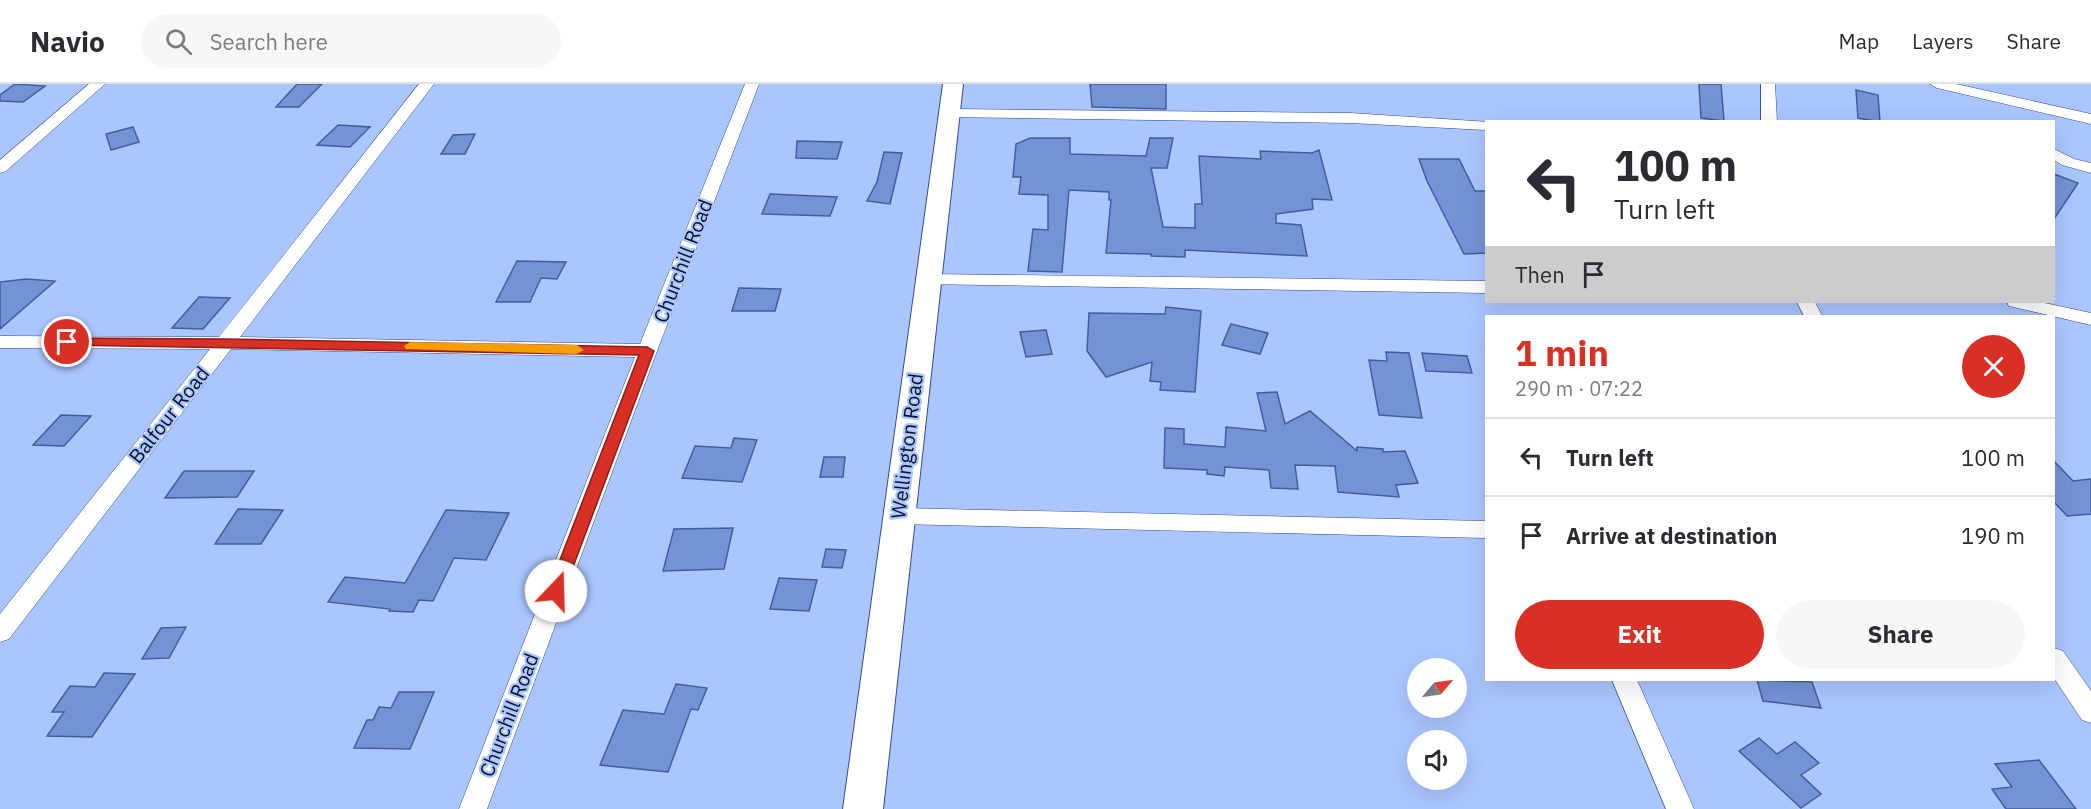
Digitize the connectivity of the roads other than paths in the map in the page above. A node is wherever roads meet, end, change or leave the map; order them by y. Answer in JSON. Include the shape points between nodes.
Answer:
{"nodes":[{"id":1,"x":98,"y":84,"type":"edge"},
{"id":2,"x":427,"y":84,"type":"edge"},
{"id":3,"x":752,"y":84,"type":"edge"},
{"id":4,"x":953,"y":84,"type":"edge"},
{"id":5,"x":1768,"y":84,"type":"edge"},
{"id":6,"x":1937,"y":84,"type":"edge"},
{"id":7,"x":950,"y":114,"type":"junction"},
{"id":8,"x":2036,"y":114,"type":"edge"},
{"id":9,"x":2091,"y":119,"type":"edge"},
{"id":10,"x":1768,"y":120,"type":"edge"},
{"id":11,"x":1485,"y":125,"type":"edge"},
{"id":12,"x":2055,"y":155,"type":"edge"},
{"id":13,"x":0,"y":168,"type":"edge"},
{"id":14,"x":2091,"y":168,"type":"edge"},
{"id":15,"x":928,"y":280,"type":"junction"},
{"id":16,"x":1485,"y":287,"type":"edge"},
{"id":17,"x":2020,"y":303,"type":"edge"},
{"id":18,"x":2091,"y":319,"type":"edge"},
{"id":19,"x":0,"y":342,"type":"edge"},
{"id":20,"x":225,"y":343,"type":"junction"},
{"id":21,"x":647,"y":351,"type":"junction"},
{"id":22,"x":898,"y":516,"type":"junction"},
{"id":23,"x":1485,"y":530,"type":"edge"},
{"id":24,"x":0,"y":632,"type":"edge"},
{"id":25,"x":2055,"y":659,"type":"edge"},
{"id":26,"x":1625,"y":681,"type":"edge"},
{"id":27,"x":2091,"y":712,"type":"edge"},
{"id":28,"x":473,"y":809,"type":"edge"},
{"id":29,"x":862,"y":809,"type":"edge"},
{"id":30,"x":1680,"y":809,"type":"edge"}],
"edges":[{"from":1,"to":13,"type":"street"},
{"from":2,"to":20,"type":"street","name":"Balfour Road"},
{"from":3,"to":21,"type":"street","name":"Churchill Road"},
{"from":4,"to":7,"type":"main road","name":"Wellington Road"},
{"from":5,"to":10,"type":"street"},
{"from":6,"to":8,"type":"street"},
{"from":7,"to":11,"type":"street","via":[[1350,118]]},
{"from":7,"to":15,"type":"main road","name":"Wellington Road"},
{"from":8,"to":9,"type":"street"},
{"from":12,"to":14,"type":"street"},
{"from":15,"to":16,"type":"street"},
{"from":15,"to":22,"type":"main road","name":"Wellington Road"},
{"from":17,"to":18,"type":"street"},
{"from":19,"to":20,"type":"street"},
{"from":20,"to":21,"type":"street"},
{"from":20,"to":24,"type":"street","name":"Balfour Road"},
{"from":21,"to":28,"type":"street","name":"Churchill Road"},
{"from":22,"to":23,"type":"street"},
{"from":22,"to":29,"type":"main road","name":"Wellington Road"},
{"from":25,"to":27,"type":"street"},
{"from":26,"to":30,"type":"street"}]}
